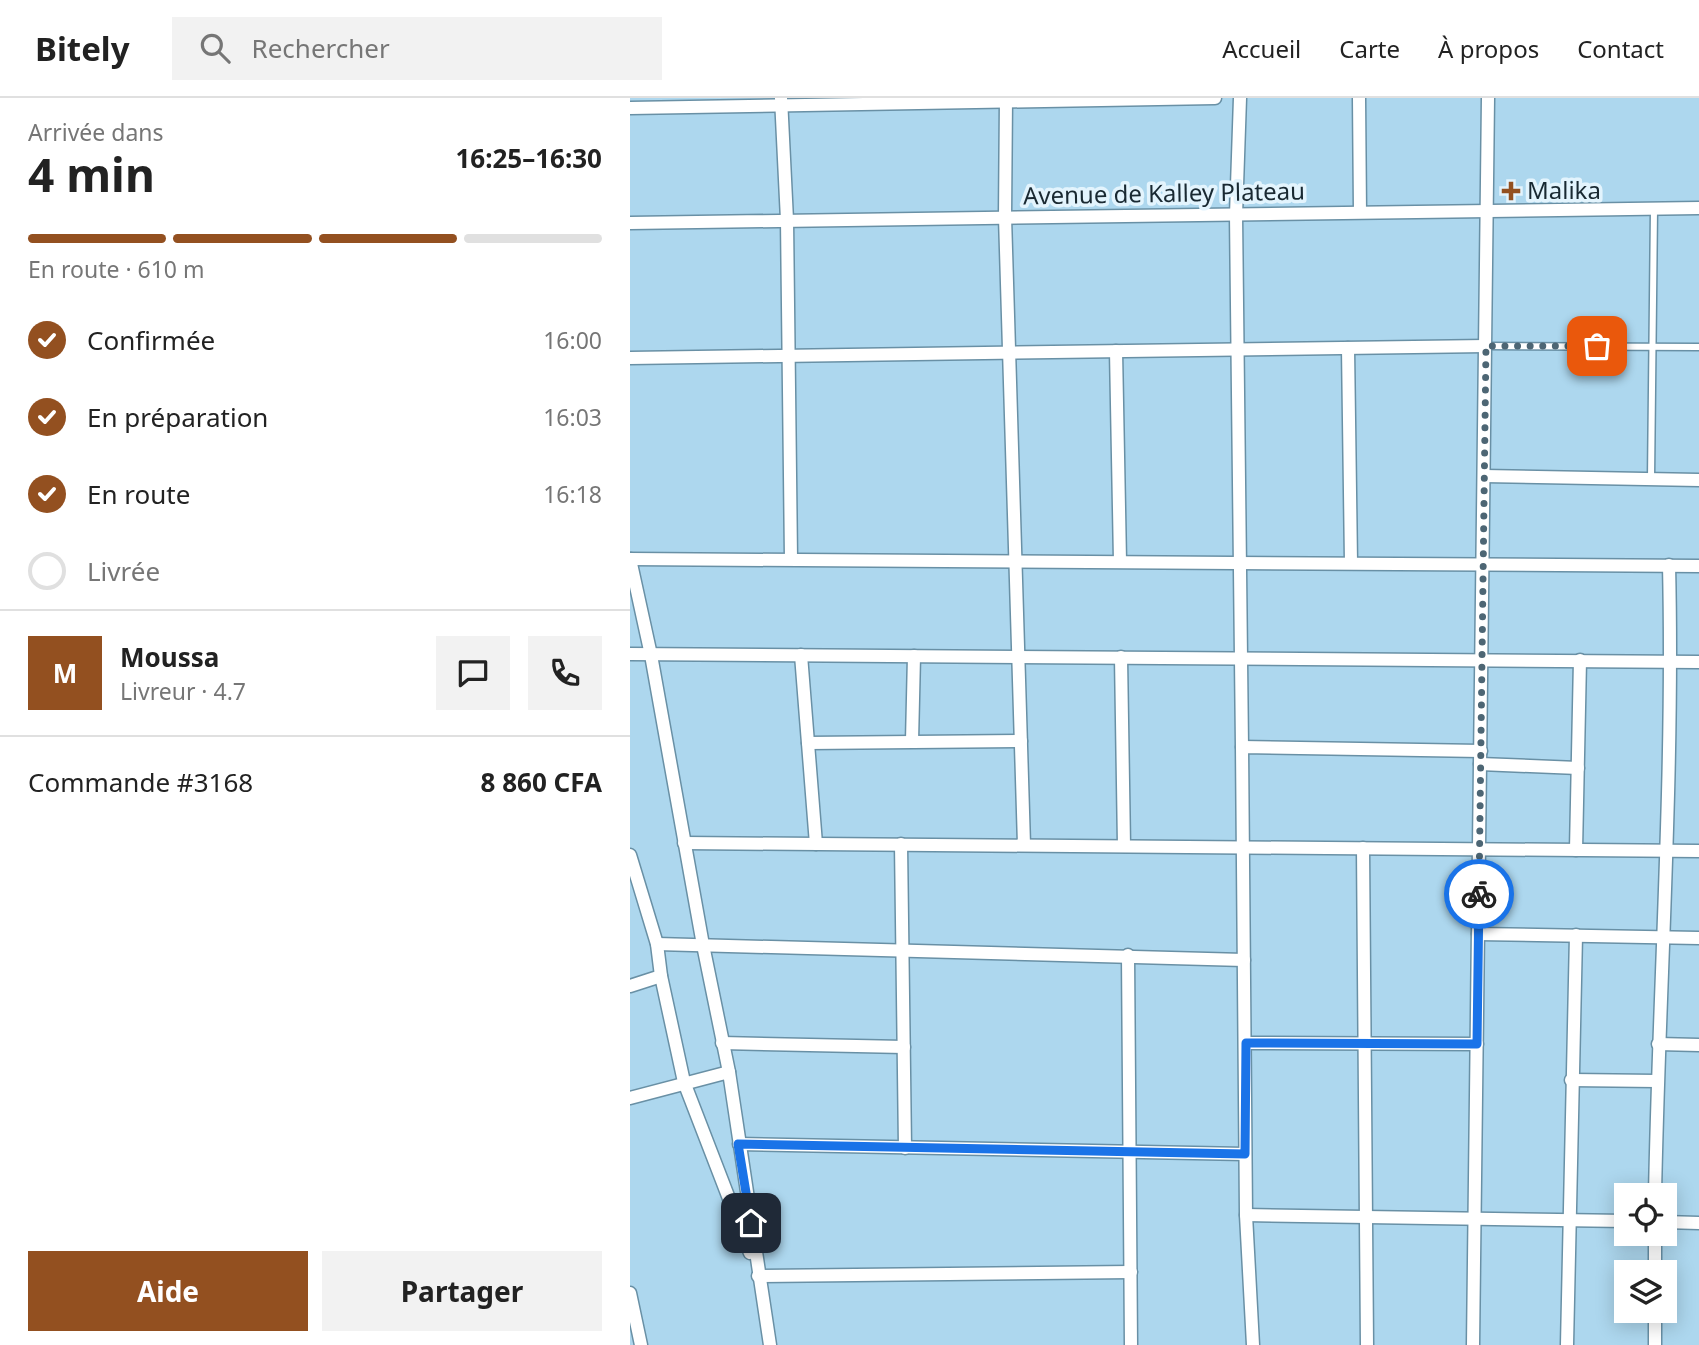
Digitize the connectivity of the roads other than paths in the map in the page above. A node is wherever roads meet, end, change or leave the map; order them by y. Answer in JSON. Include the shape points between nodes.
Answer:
{"nodes":[{"id":1,"x":1215,"y":98,"type":"edge"},
{"id":2,"x":1240,"y":98,"type":"edge"},
{"id":3,"x":1359,"y":98,"type":"edge"},
{"id":4,"x":1488,"y":98,"type":"edge"},
{"id":5,"x":1006,"y":100,"type":"edge"},
{"id":6,"x":781,"y":102,"type":"edge"},
{"id":7,"x":630,"y":108,"type":"edge"},
{"id":8,"x":1699,"y":208,"type":"edge"},
{"id":9,"x":1654,"y":209,"type":"junction"},
{"id":10,"x":1488,"y":210,"type":"junction"},
{"id":11,"x":1360,"y":212,"type":"junction"},
{"id":12,"x":1236,"y":215,"type":"junction"},
{"id":13,"x":1005,"y":217,"type":"junction"},
{"id":14,"x":786,"y":220,"type":"junction"},
{"id":15,"x":630,"y":223,"type":"edge"},
{"id":16,"x":1486,"y":346,"type":"junction"},
{"id":17,"x":1653,"y":347,"type":"junction"},
{"id":18,"x":1699,"y":347,"type":"edge"},
{"id":19,"x":1348,"y":348,"type":"junction"},
{"id":20,"x":1237,"y":349,"type":"junction"},
{"id":21,"x":1116,"y":351,"type":"junction"},
{"id":22,"x":1009,"y":353,"type":"junction"},
{"id":23,"x":788,"y":356,"type":"junction"},
{"id":24,"x":630,"y":358,"type":"edge"},
{"id":25,"x":1484,"y":476,"type":"junction"},
{"id":26,"x":1651,"y":479,"type":"junction"},
{"id":27,"x":1699,"y":480,"type":"edge"},
{"id":28,"x":630,"y":559,"type":"edge"},
{"id":29,"x":791,"y":559,"type":"junction"},
{"id":30,"x":1016,"y":560,"type":"junction"},
{"id":31,"x":1120,"y":561,"type":"junction"},
{"id":32,"x":1240,"y":562,"type":"junction"},
{"id":33,"x":1351,"y":563,"type":"junction"},
{"id":34,"x":1483,"y":564,"type":"junction"},
{"id":35,"x":1669,"y":565,"type":"junction"},
{"id":36,"x":1699,"y":566,"type":"edge"},
{"id":37,"x":630,"y":654,"type":"edge"},
{"id":38,"x":651,"y":654,"type":"junction"},
{"id":39,"x":801,"y":655,"type":"junction"},
{"id":40,"x":914,"y":656,"type":"junction"},
{"id":41,"x":1018,"y":657,"type":"junction"},
{"id":42,"x":1121,"y":657,"type":"junction"},
{"id":43,"x":1241,"y":658,"type":"junction"},
{"id":44,"x":1482,"y":660,"type":"junction"},
{"id":45,"x":1580,"y":660,"type":"junction"},
{"id":46,"x":1671,"y":661,"type":"junction"},
{"id":47,"x":1699,"y":662,"type":"edge"},
{"id":48,"x":912,"y":741,"type":"junction"},
{"id":49,"x":1021,"y":741,"type":"junction"},
{"id":50,"x":808,"y":743,"type":"junction"},
{"id":51,"x":1242,"y":747,"type":"junction"},
{"id":52,"x":1480,"y":758,"type":"junction"},
{"id":53,"x":1578,"y":768,"type":"junction"},
{"id":54,"x":684,"y":843,"type":"junction"},
{"id":55,"x":816,"y":844,"type":"junction"},
{"id":56,"x":901,"y":844,"type":"junction"},
{"id":57,"x":1024,"y":845,"type":"junction"},
{"id":58,"x":1124,"y":846,"type":"junction"},
{"id":59,"x":1242,"y":847,"type":"junction"},
{"id":60,"x":1363,"y":848,"type":"junction"},
{"id":61,"x":1479,"y":849,"type":"junction"},
{"id":62,"x":1576,"y":850,"type":"junction"},
{"id":63,"x":1665,"y":851,"type":"junction"},
{"id":64,"x":1699,"y":851,"type":"edge"},
{"id":65,"x":631,"y":864,"type":"edge"},
{"id":66,"x":1478,"y":934,"type":"junction"},
{"id":67,"x":1576,"y":935,"type":"junction"},
{"id":68,"x":1662,"y":938,"type":"junction"},
{"id":69,"x":1699,"y":938,"type":"edge"},
{"id":70,"x":657,"y":944,"type":"junction"},
{"id":71,"x":702,"y":945,"type":"junction"},
{"id":72,"x":902,"y":951,"type":"junction"},
{"id":73,"x":1128,"y":956,"type":"junction"},
{"id":74,"x":1244,"y":960,"type":"junction"},
{"id":75,"x":661,"y":976,"type":"junction"},
{"id":76,"x":630,"y":986,"type":"edge"},
{"id":77,"x":722,"y":1043,"type":"junction"},
{"id":78,"x":1246,"y":1043,"type":"junction"},
{"id":79,"x":1364,"y":1044,"type":"junction"},
{"id":80,"x":1477,"y":1044,"type":"junction"},
{"id":81,"x":1658,"y":1044,"type":"junction"},
{"id":82,"x":1699,"y":1045,"type":"edge"},
{"id":83,"x":904,"y":1047,"type":"junction"},
{"id":84,"x":729,"y":1072,"type":"junction"},
{"id":85,"x":1571,"y":1080,"type":"junction"},
{"id":86,"x":1657,"y":1081,"type":"junction"},
{"id":87,"x":684,"y":1082,"type":"junction"},
{"id":88,"x":630,"y":1098,"type":"edge"},
{"id":89,"x":738,"y":1144,"type":"junction"},
{"id":90,"x":905,"y":1148,"type":"junction"},
{"id":91,"x":1129,"y":1152,"type":"junction"},
{"id":92,"x":1245,"y":1154,"type":"junction"},
{"id":93,"x":1655,"y":1183,"type":"edge"},
{"id":94,"x":1246,"y":1215,"type":"junction"},
{"id":95,"x":1366,"y":1217,"type":"junction"},
{"id":96,"x":1474,"y":1219,"type":"junction"},
{"id":97,"x":1570,"y":1221,"type":"junction"},
{"id":98,"x":1614,"y":1222,"type":"edge"},
{"id":99,"x":1677,"y":1222,"type":"edge"},
{"id":100,"x":1699,"y":1223,"type":"edge"},
{"id":101,"x":1131,"y":1272,"type":"junction"},
{"id":102,"x":758,"y":1276,"type":"junction"},
{"id":103,"x":630,"y":1293,"type":"edge"},
{"id":104,"x":1655,"y":1323,"type":"edge"},
{"id":105,"x":641,"y":1345,"type":"edge"},
{"id":106,"x":770,"y":1345,"type":"edge"},
{"id":107,"x":1131,"y":1345,"type":"edge"},
{"id":108,"x":1253,"y":1345,"type":"edge"},
{"id":109,"x":1367,"y":1345,"type":"edge"},
{"id":110,"x":1472,"y":1345,"type":"edge"},
{"id":111,"x":1567,"y":1345,"type":"edge"},
{"id":112,"x":1655,"y":1345,"type":"edge"}],
"edges":[{"from":1,"to":5,"type":"street"},
{"from":2,"to":12,"type":"street"},
{"from":3,"to":11,"type":"street"},
{"from":4,"to":10,"type":"street"},
{"from":5,"to":6,"type":"street"},
{"from":5,"to":13,"type":"street"},
{"from":6,"to":7,"type":"street"},
{"from":6,"to":14,"type":"street"},
{"from":8,"to":9,"type":"street","name":"Avenue de Kalley Plateau"},
{"from":9,"to":10,"type":"street","name":"Avenue de Kalley Plateau"},
{"from":9,"to":17,"type":"lane"},
{"from":10,"to":11,"type":"street","name":"Avenue de Kalley Plateau"},
{"from":10,"to":16,"type":"street"},
{"from":11,"to":12,"type":"street","name":"Avenue de Kalley Plateau"},
{"from":12,"to":13,"type":"street","name":"Avenue de Kalley Plateau"},
{"from":12,"to":20,"type":"street"},
{"from":13,"to":14,"type":"street","name":"Avenue de Kalley Plateau"},
{"from":13,"to":22,"type":"street"},
{"from":14,"to":15,"type":"street","name":"Avenue de Kalley Plateau"},
{"from":14,"to":23,"type":"street"},
{"from":16,"to":17,"type":"lane"},
{"from":16,"to":19,"type":"street"},
{"from":16,"to":25,"type":"street"},
{"from":17,"to":18,"type":"lane"},
{"from":17,"to":26,"type":"lane"},
{"from":19,"to":20,"type":"street"},
{"from":19,"to":33,"type":"street"},
{"from":20,"to":21,"type":"street"},
{"from":20,"to":32,"type":"street"},
{"from":21,"to":22,"type":"street"},
{"from":21,"to":31,"type":"street"},
{"from":22,"to":23,"type":"street"},
{"from":22,"to":30,"type":"street"},
{"from":23,"to":24,"type":"street"},
{"from":23,"to":29,"type":"street"},
{"from":25,"to":26,"type":"street"},
{"from":25,"to":34,"type":"street"},
{"from":26,"to":27,"type":"street"},
{"from":28,"to":29,"type":"street"},
{"from":28,"to":38,"type":"street"},
{"from":29,"to":30,"type":"street"},
{"from":30,"to":31,"type":"street"},
{"from":30,"to":41,"type":"street"},
{"from":31,"to":32,"type":"street"},
{"from":32,"to":33,"type":"street"},
{"from":32,"to":43,"type":"street"},
{"from":33,"to":34,"type":"street"},
{"from":34,"to":35,"type":"street"},
{"from":34,"to":44,"type":"street"},
{"from":35,"to":36,"type":"street"},
{"from":35,"to":46,"type":"street"},
{"from":37,"to":38,"type":"street"},
{"from":38,"to":39,"type":"street"},
{"from":38,"to":54,"type":"street"},
{"from":39,"to":40,"type":"street"},
{"from":39,"to":50,"type":"street"},
{"from":40,"to":41,"type":"street"},
{"from":40,"to":48,"type":"street"},
{"from":41,"to":42,"type":"street"},
{"from":41,"to":49,"type":"street"},
{"from":42,"to":43,"type":"street"},
{"from":42,"to":58,"type":"street"},
{"from":43,"to":44,"type":"street"},
{"from":43,"to":51,"type":"street"},
{"from":44,"to":45,"type":"street"},
{"from":44,"to":52,"type":"street"},
{"from":45,"to":46,"type":"street"},
{"from":45,"to":53,"type":"street"},
{"from":46,"to":47,"type":"street"},
{"from":46,"to":63,"type":"street"},
{"from":48,"to":49,"type":"street"},
{"from":48,"to":50,"type":"street"},
{"from":49,"to":57,"type":"street"},
{"from":50,"to":55,"type":"street"},
{"from":51,"to":52,"type":"street"},
{"from":51,"to":59,"type":"street"},
{"from":52,"to":53,"type":"street"},
{"from":52,"to":61,"type":"street"},
{"from":53,"to":62,"type":"street"},
{"from":54,"to":55,"type":"street"},
{"from":54,"to":71,"type":"street"},
{"from":55,"to":56,"type":"street"},
{"from":56,"to":57,"type":"street"},
{"from":56,"to":72,"type":"street"},
{"from":57,"to":58,"type":"street"},
{"from":58,"to":59,"type":"street"},
{"from":59,"to":60,"type":"street"},
{"from":59,"to":74,"type":"street"},
{"from":60,"to":61,"type":"street"},
{"from":60,"to":79,"type":"street"},
{"from":61,"to":62,"type":"street"},
{"from":61,"to":66,"type":"street"},
{"from":62,"to":63,"type":"street"},
{"from":63,"to":64,"type":"street"},
{"from":63,"to":68,"type":"street"},
{"from":65,"to":70,"type":"street"},
{"from":66,"to":67,"type":"street"},
{"from":66,"to":80,"type":"street"},
{"from":67,"to":68,"type":"street"},
{"from":67,"to":85,"type":"street"},
{"from":68,"to":69,"type":"street"},
{"from":68,"to":81,"type":"street"},
{"from":70,"to":71,"type":"street"},
{"from":70,"to":75,"type":"street"},
{"from":71,"to":72,"type":"street"},
{"from":71,"to":77,"type":"street"},
{"from":72,"to":73,"type":"street"},
{"from":72,"to":83,"type":"street"},
{"from":73,"to":74,"type":"street"},
{"from":73,"to":91,"type":"street"},
{"from":74,"to":78,"type":"street"},
{"from":75,"to":76,"type":"street"},
{"from":75,"to":87,"type":"street"},
{"from":77,"to":83,"type":"street"},
{"from":77,"to":84,"type":"street"},
{"from":78,"to":79,"type":"street"},
{"from":78,"to":92,"type":"street"},
{"from":79,"to":80,"type":"street"},
{"from":79,"to":95,"type":"street"},
{"from":80,"to":96,"type":"street"},
{"from":81,"to":82,"type":"street"},
{"from":81,"to":86,"type":"street"},
{"from":83,"to":90,"type":"street"},
{"from":84,"to":87,"type":"street"},
{"from":84,"to":89,"type":"street"},
{"from":85,"to":86,"type":"street"},
{"from":85,"to":97,"type":"street"},
{"from":86,"to":93,"type":"street"},
{"from":87,"to":88,"type":"street"},
{"from":87,"to":102,"type":"street"},
{"from":89,"to":90,"type":"street"},
{"from":89,"to":102,"type":"street"},
{"from":90,"to":91,"type":"street"},
{"from":91,"to":92,"type":"street"},
{"from":91,"to":101,"type":"street"},
{"from":92,"to":94,"type":"street"},
{"from":94,"to":95,"type":"street"},
{"from":94,"to":108,"type":"street"},
{"from":95,"to":96,"type":"street"},
{"from":95,"to":109,"type":"street"},
{"from":96,"to":97,"type":"street"},
{"from":96,"to":110,"type":"street"},
{"from":97,"to":98,"type":"street"},
{"from":97,"to":111,"type":"street"},
{"from":99,"to":100,"type":"street"},
{"from":101,"to":102,"type":"street"},
{"from":101,"to":107,"type":"street"},
{"from":102,"to":106,"type":"street"},
{"from":103,"to":105,"type":"street"},
{"from":104,"to":112,"type":"street"}]}
